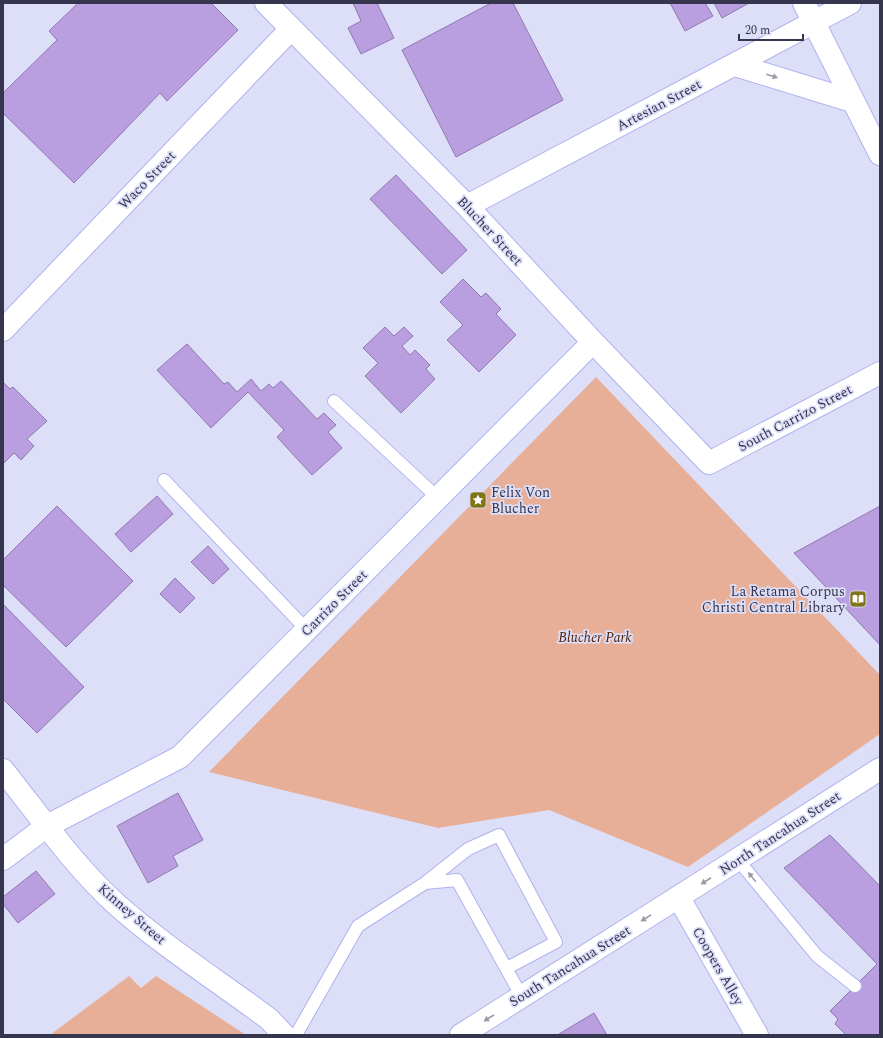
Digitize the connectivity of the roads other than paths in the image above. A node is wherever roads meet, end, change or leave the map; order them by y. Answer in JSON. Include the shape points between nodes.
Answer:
{"nodes":[{"id":1,"x":266,"y":3,"type":"edge"},
{"id":2,"x":804,"y":3,"type":"edge"},
{"id":3,"x":850,"y":3,"type":"edge"},
{"id":4,"x":814,"y":23,"type":"junction"},
{"id":5,"x":291,"y":29,"type":"junction"},
{"id":6,"x":735,"y":65,"type":"junction"},
{"id":7,"x":852,"y":101,"type":"junction"},
{"id":8,"x":880,"y":154,"type":"edge"},
{"id":9,"x":467,"y":206,"type":"junction"},
{"id":10,"x":3,"y":330,"type":"edge"},
{"id":11,"x":593,"y":342,"type":"junction"},
{"id":12,"x":880,"y":373,"type":"edge"},
{"id":13,"x":334,"y":401,"type":"dead end"},
{"id":14,"x":709,"y":463,"type":"joint"},
{"id":15,"x":164,"y":480,"type":"dead end"},
{"id":16,"x":438,"y":498,"type":"junction"},
{"id":17,"x":306,"y":630,"type":"junction"},
{"id":18,"x":880,"y":769,"type":"edge"},
{"id":19,"x":3,"y":770,"type":"edge"},
{"id":20,"x":47,"y":826,"type":"junction"},
{"id":21,"x":3,"y":859,"type":"edge"},
{"id":22,"x":738,"y":860,"type":"junction"},
{"id":23,"x":424,"y":883,"type":"junction"},
{"id":24,"x":679,"y":898,"type":"junction"},
{"id":25,"x":507,"y":968,"type":"junction"},
{"id":26,"x":855,"y":986,"type":"dead end"},
{"id":27,"x":522,"y":997,"type":"junction"},
{"id":28,"x":284,"y":1035,"type":"edge"},
{"id":29,"x":296,"y":1035,"type":"edge"},
{"id":30,"x":461,"y":1035,"type":"edge"},
{"id":31,"x":757,"y":1035,"type":"edge"}],
"edges":[{"from":1,"to":5,"type":"street","name":"Blucher Street"},
{"from":2,"to":4,"type":"street"},
{"from":3,"to":4,"type":"street","name":"Artesian Street"},
{"from":4,"to":6,"type":"street","name":"Artesian Street"},
{"from":4,"to":7,"type":"street"},
{"from":5,"to":9,"type":"street","name":"Blucher Street"},
{"from":5,"to":10,"type":"street","name":"Waco Street"},
{"from":6,"to":7,"type":"street","one_way":true},
{"from":6,"to":9,"type":"street","name":"Artesian Street"},
{"from":7,"to":8,"type":"street"},
{"from":9,"to":11,"type":"street","name":"Blucher Street"},
{"from":11,"to":14,"type":"street","name":"Blucher Street"},
{"from":11,"to":16,"type":"street","name":"Carrizo Street"},
{"from":12,"to":14,"type":"street","name":"South Carrizo Street"},
{"from":13,"to":16,"type":"lane"},
{"from":15,"to":17,"type":"lane"},
{"from":16,"to":17,"type":"street","name":"Carrizo Street"},
{"from":17,"to":20,"type":"street","name":"Carrizo Street","via":[[180,757]]},
{"from":18,"to":22,"type":"street","name":"North Tancahua Street"},
{"from":19,"to":20,"type":"street","name":"Kinney Street"},
{"from":20,"to":21,"type":"street"},
{"from":20,"to":28,"type":"street","name":"Kinney Street","via":[[80,866],[116,903],[151,933],[269,1019]]},
{"from":22,"to":24,"type":"street","name":"North Tancahua Street","one_way":true},
{"from":26,"to":22,"type":"lane","one_way":true,"via":[[817,956]]},
{"from":23,"to":25,"type":"lane","via":[[457,880]]},
{"from":23,"to":25,"type":"lane","via":[[468,849],[499,836],[556,942]]},
{"from":23,"to":29,"type":"lane","via":[[358,926]]},
{"from":24,"to":27,"type":"street","name":"South Tancahua Street","one_way":true},
{"from":24,"to":31,"type":"street","name":"Coopers Alley"},
{"from":25,"to":27,"type":"lane"},
{"from":27,"to":30,"type":"street","name":"South Tancahua Street","one_way":true}]}
